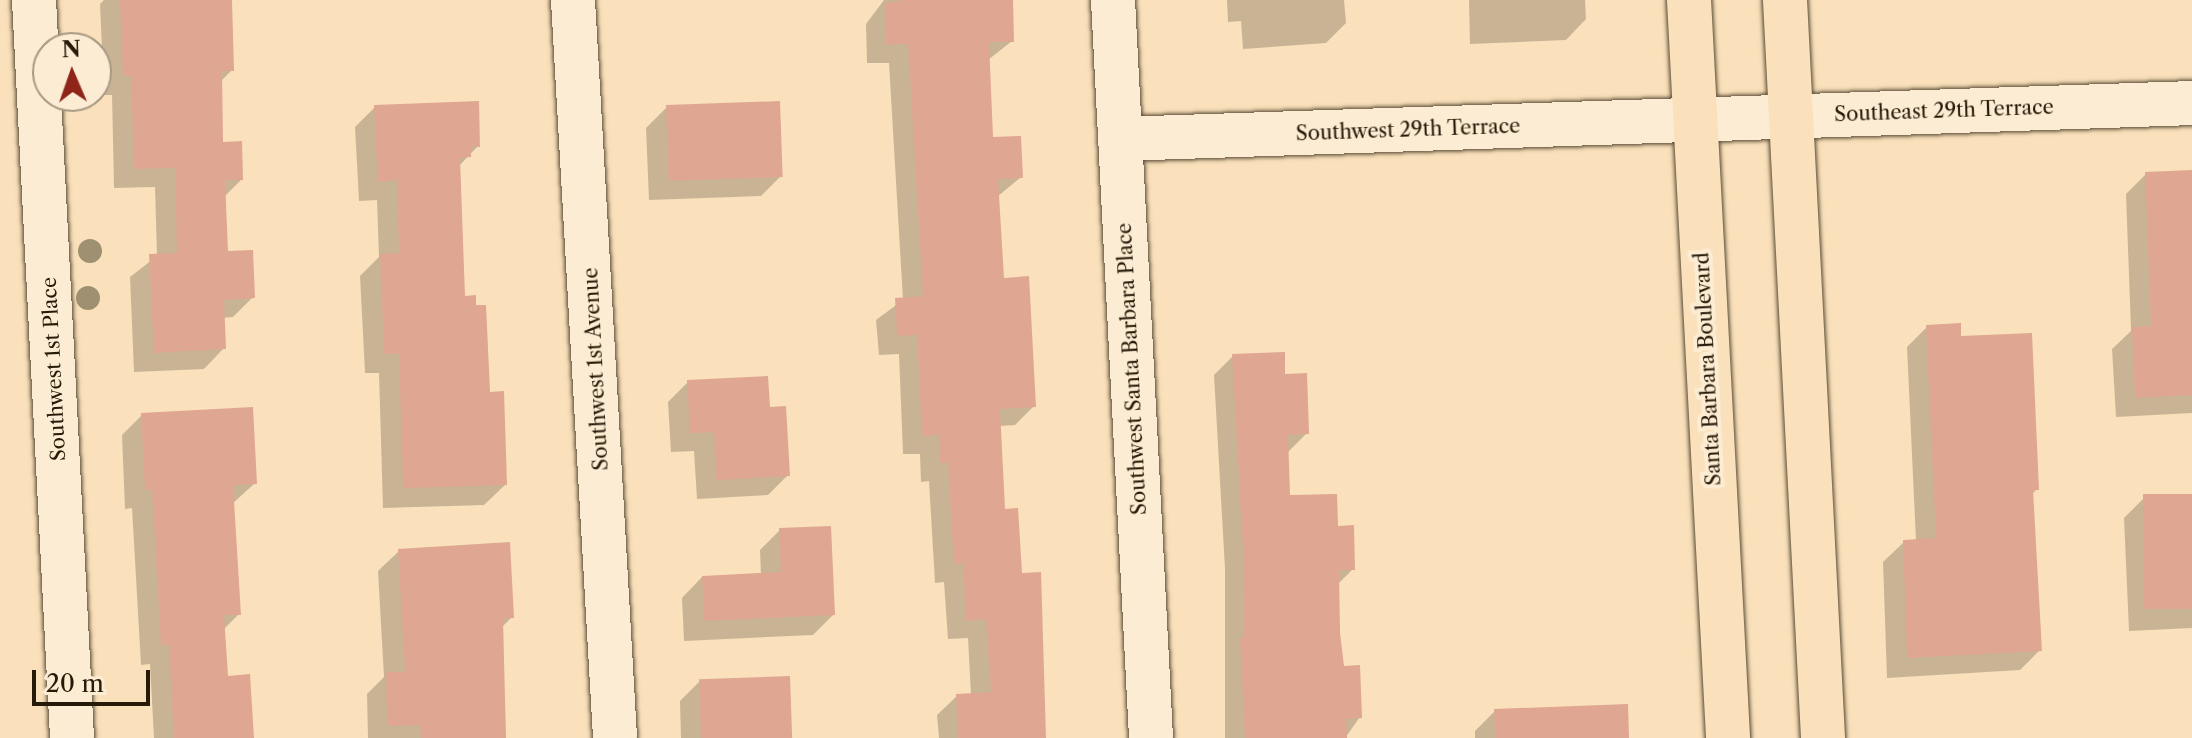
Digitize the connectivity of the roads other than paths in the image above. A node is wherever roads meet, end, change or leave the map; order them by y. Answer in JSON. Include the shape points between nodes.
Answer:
{"nodes":[{"id":1,"x":34,"y":0,"type":"edge"},
{"id":2,"x":573,"y":0,"type":"edge"},
{"id":3,"x":1113,"y":0,"type":"edge"},
{"id":4,"x":1689,"y":0,"type":"edge"},
{"id":5,"x":1785,"y":0,"type":"edge"},
{"id":6,"x":2192,"y":103,"type":"edge"},
{"id":7,"x":1791,"y":117,"type":"junction"},
{"id":8,"x":1696,"y":120,"type":"junction"},
{"id":9,"x":1120,"y":139,"type":"junction"},
{"id":10,"x":72,"y":738,"type":"edge"},
{"id":11,"x":615,"y":738,"type":"edge"},
{"id":12,"x":1151,"y":738,"type":"edge"},
{"id":13,"x":1728,"y":738,"type":"edge"},
{"id":14,"x":1823,"y":738,"type":"edge"}],
"edges":[{"from":1,"to":10,"type":"street","name":"Southwest 1st Place"},
{"from":2,"to":11,"type":"street","name":"Southwest 1st Avenue"},
{"from":3,"to":9,"type":"street","name":"Southwest Santa Barbara Place"},
{"from":4,"to":8,"type":"main road","name":"Santa Barbara Boulevard"},
{"from":5,"to":7,"type":"main road"},
{"from":6,"to":7,"type":"street","name":"Southeast 29th Terrace"},
{"from":7,"to":8,"type":"street","name":"Southeast 29th Terrace"},
{"from":7,"to":14,"type":"main road"},
{"from":8,"to":9,"type":"street","name":"Southwest 29th Terrace"},
{"from":8,"to":13,"type":"main road","name":"Santa Barbara Boulevard"},
{"from":9,"to":12,"type":"street","name":"Southwest Santa Barbara Place"}]}
